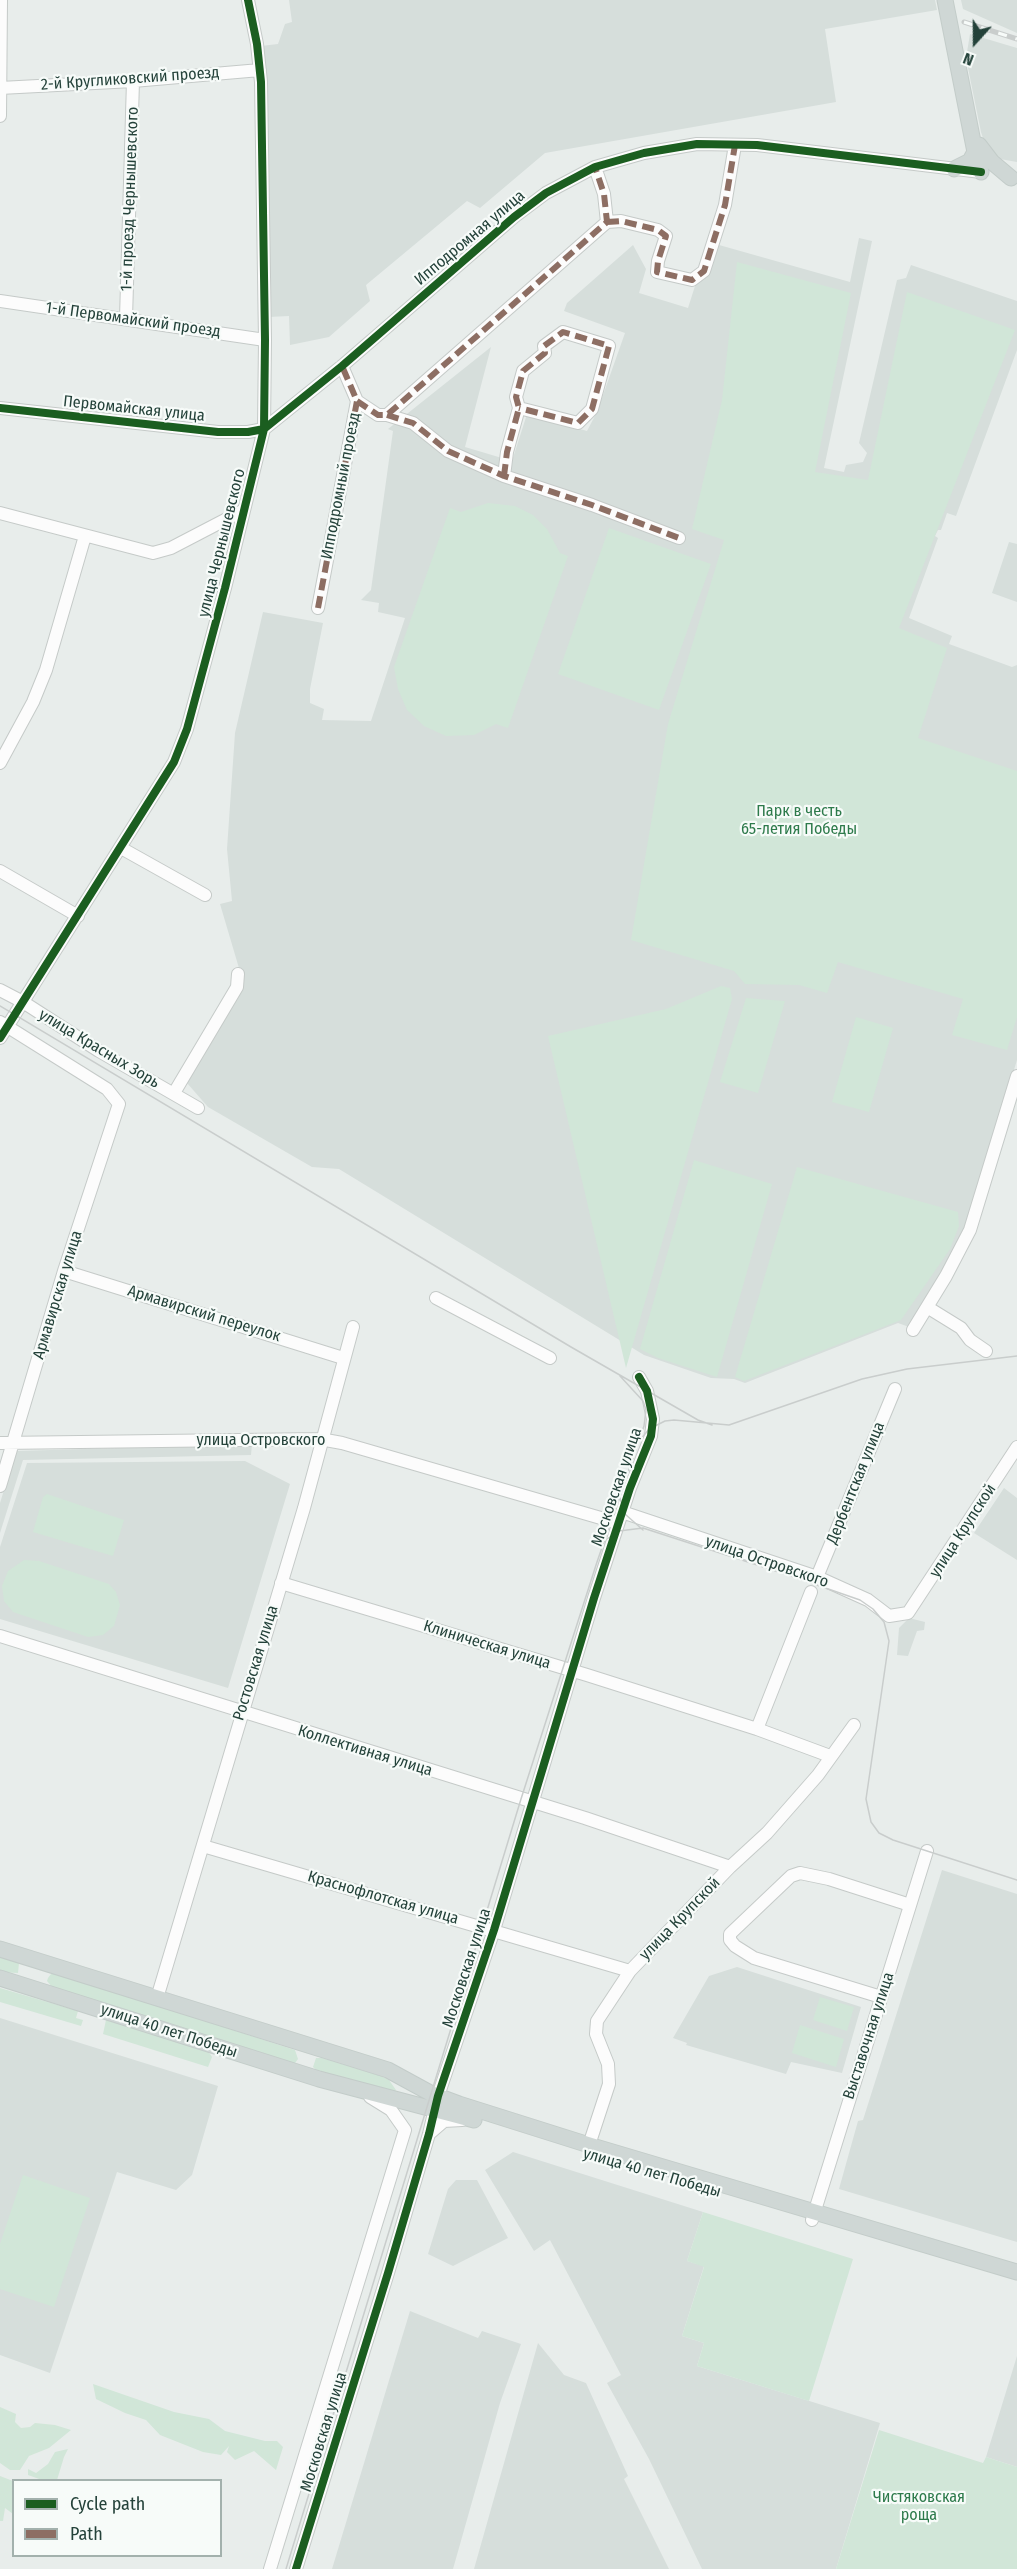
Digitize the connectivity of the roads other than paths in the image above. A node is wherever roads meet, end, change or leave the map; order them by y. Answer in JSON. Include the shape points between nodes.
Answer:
{"nodes":[{"id":1,"x":1,"y":0,"type":"edge"},
{"id":2,"x":249,"y":0,"type":"edge"},
{"id":3,"x":945,"y":0,"type":"edge"},
{"id":4,"x":952,"y":0,"type":"edge"},
{"id":5,"x":260,"y":70,"type":"junction"},
{"id":6,"x":133,"y":81,"type":"junction"},
{"id":7,"x":1,"y":88,"type":"edge"},
{"id":8,"x":0,"y":116,"type":"edge"},
{"id":9,"x":735,"y":145,"type":"junction"},
{"id":10,"x":977,"y":149,"type":"junction"},
{"id":11,"x":595,"y":167,"type":"junction"},
{"id":12,"x":959,"y":167,"type":"junction"},
{"id":13,"x":981,"y":172,"type":"junction"},
{"id":14,"x":1014,"y":178,"type":"edge"},
{"id":15,"x":607,"y":222,"type":"junction"},
{"id":16,"x":0,"y":301,"type":"edge"},
{"id":17,"x":126,"y":318,"type":"junction"},
{"id":18,"x":265,"y":340,"type":"junction"},
{"id":19,"x":342,"y":366,"type":"junction"},
{"id":20,"x":357,"y":401,"type":"junction"},
{"id":21,"x":0,"y":408,"type":"edge"},
{"id":22,"x":519,"y":408,"type":"junction"},
{"id":23,"x":387,"y":415,"type":"junction"},
{"id":24,"x":264,"y":429,"type":"junction"},
{"id":25,"x":504,"y":476,"type":"junction"},
{"id":26,"x":244,"y":510,"type":"junction"},
{"id":27,"x":0,"y":513,"type":"edge"},
{"id":28,"x":86,"y":536,"type":"junction"},
{"id":29,"x":679,"y":538,"type":"dead end"},
{"id":30,"x":318,"y":608,"type":"dead end"},
{"id":31,"x":0,"y":763,"type":"edge"},
{"id":32,"x":121,"y":848,"type":"junction"},
{"id":33,"x":0,"y":871,"type":"edge"},
{"id":34,"x":205,"y":895,"type":"dead end"},
{"id":35,"x":78,"y":916,"type":"junction"},
{"id":36,"x":238,"y":974,"type":"dead end"},
{"id":37,"x":0,"y":990,"type":"edge"},
{"id":38,"x":23,"y":1002,"type":"junction"},
{"id":39,"x":4,"y":1024,"type":"edge"},
{"id":40,"x":0,"y":1038,"type":"edge"},
{"id":41,"x":1016,"y":1081,"type":"edge"},
{"id":42,"x":174,"y":1093,"type":"junction"},
{"id":43,"x":198,"y":1108,"type":"dead end"},
{"id":44,"x":64,"y":1271,"type":"junction"},
{"id":45,"x":436,"y":1298,"type":"dead end"},
{"id":46,"x":927,"y":1307,"type":"junction"},
{"id":47,"x":353,"y":1327,"type":"dead end"},
{"id":48,"x":913,"y":1330,"type":"dead end"},
{"id":49,"x":986,"y":1351,"type":"dead end"},
{"id":50,"x":343,"y":1358,"type":"junction"},
{"id":51,"x":550,"y":1358,"type":"dead end"},
{"id":52,"x":639,"y":1377,"type":"dead end"},
{"id":53,"x":895,"y":1389,"type":"dead end"},
{"id":54,"x":320,"y":1439,"type":"junction"},
{"id":55,"x":0,"y":1443,"type":"edge"},
{"id":56,"x":14,"y":1444,"type":"junction"},
{"id":57,"x":1017,"y":1448,"type":"edge"},
{"id":58,"x":0,"y":1486,"type":"edge"},
{"id":59,"x":620,"y":1517,"type":"junction"},
{"id":60,"x":817,"y":1577,"type":"junction"},
{"id":61,"x":280,"y":1583,"type":"junction"},
{"id":62,"x":811,"y":1592,"type":"dead end"},
{"id":63,"x":908,"y":1613,"type":"joint"},
{"id":64,"x":0,"y":1636,"type":"edge"},
{"id":65,"x":572,"y":1671,"type":"junction"},
{"id":66,"x":241,"y":1712,"type":"junction"},
{"id":67,"x":854,"y":1725,"type":"dead end"},
{"id":68,"x":757,"y":1729,"type":"junction"},
{"id":69,"x":830,"y":1756,"type":"junction"},
{"id":70,"x":533,"y":1802,"type":"junction"},
{"id":71,"x":204,"y":1846,"type":"junction"},
{"id":72,"x":927,"y":1851,"type":"dead end"},
{"id":73,"x":730,"y":1867,"type":"junction"},
{"id":74,"x":910,"y":1905,"type":"junction"},
{"id":75,"x":494,"y":1930,"type":"junction"},
{"id":76,"x":0,"y":1949,"type":"edge"},
{"id":77,"x":18,"y":1955,"type":"junction"},
{"id":78,"x":59,"y":1968,"type":"junction"},
{"id":79,"x":630,"y":1971,"type":"junction"},
{"id":80,"x":5,"y":1979,"type":"edge"},
{"id":81,"x":51,"y":1994,"type":"junction"},
{"id":82,"x":881,"y":1997,"type":"junction"},
{"id":83,"x":157,"y":1998,"type":"junction"},
{"id":84,"x":295,"y":2042,"type":"junction"},
{"id":85,"x":287,"y":2069,"type":"junction"},
{"id":86,"x":347,"y":2087,"type":"junction"},
{"id":87,"x":436,"y":2102,"type":"junction"},
{"id":88,"x":477,"y":2121,"type":"junction"},
{"id":89,"x":429,"y":2134,"type":"junction"},
{"id":90,"x":589,"y":2145,"type":"junction"},
{"id":91,"x":814,"y":2216,"type":"junction"},
{"id":92,"x":1017,"y":2272,"type":"edge"},
{"id":93,"x":1017,"y":2281,"type":"edge"},
{"id":94,"x":270,"y":2569,"type":"edge"},
{"id":95,"x":296,"y":2569,"type":"edge"}],
"edges":[{"from":1,"to":7,"type":"street"},
{"from":2,"to":5,"type":"street","name":"улица Чернышевского"},
{"from":3,"to":10,"type":"main road"},
{"from":4,"to":10,"type":"main road"},
{"from":5,"to":6,"type":"street","name":"2-й Кругликовский проезд"},
{"from":5,"to":18,"type":"street","name":"улица Чернышевского"},
{"from":6,"to":7,"type":"street","name":"2-й Кругликовский проезд"},
{"from":6,"to":17,"type":"street","name":"1-й проезд Чернышевского"},
{"from":7,"to":8,"type":"street"},
{"from":9,"to":11,"type":"street","name":"Ипподромная улица","via":[[686,146]]},
{"from":9,"to":12,"type":"street","name":"Ипподромная улица"},
{"from":9,"to":15,"type":"street","via":[[725,205],[704,272],[692,280],[657,272],[666,236],[658,230],[621,221]]},
{"from":10,"to":12,"type":"main road","via":[[970,161]]},
{"from":10,"to":13,"type":"main road"},
{"from":10,"to":14,"type":"main road"},
{"from":11,"to":15,"type":"street","via":[[604,194]]},
{"from":11,"to":19,"type":"street","name":"Ипподромная улица","via":[[546,193],[514,217]]},
{"from":12,"to":13,"type":"street","name":"Ипподромная улица"},
{"from":13,"to":14,"type":"main road"},
{"from":15,"to":23,"type":"street"},
{"from":16,"to":17,"type":"street","name":"1-й Первомайский проезд"},
{"from":17,"to":18,"type":"street","name":"1-й Первомайский проезд"},
{"from":18,"to":24,"type":"street","name":"улица Чернышевского"},
{"from":19,"to":20,"type":"street","name":"Ипподромный проезд"},
{"from":19,"to":24,"type":"street","name":"Ипподромная улица"},
{"from":20,"to":23,"type":"street","via":[[378,415]]},
{"from":20,"to":30,"type":"street","name":"Ипподромный проезд"},
{"from":21,"to":24,"type":"street","name":"Первомайская улица","via":[[218,432]]},
{"from":22,"to":22,"type":"street","via":[[516,397],[524,371],[545,353],[544,346],[563,332],[609,346],[592,410],[578,423]]},
{"from":22,"to":25,"type":"street"},
{"from":23,"to":25,"type":"street","via":[[413,423],[448,451]]},
{"from":24,"to":26,"type":"street","name":"улица Чернышевского"},
{"from":25,"to":29,"type":"street"},
{"from":26,"to":28,"type":"street","via":[[171,548],[153,552]]},
{"from":26,"to":32,"type":"street","name":"улица Чернышевского","via":[[187,729],[174,762]]},
{"from":27,"to":28,"type":"street"},
{"from":28,"to":31,"type":"street","via":[[46,670]]},
{"from":32,"to":34,"type":"street"},
{"from":32,"to":35,"type":"street","name":"улица Чернышевского"},
{"from":33,"to":35,"type":"street"},
{"from":35,"to":38,"type":"street","name":"улица Чернышевского"},
{"from":36,"to":42,"type":"street","via":[[237,987]]},
{"from":37,"to":38,"type":"street","name":"улица Красных Зорь"},
{"from":38,"to":39,"type":"street","name":"улица Чернышевского"},
{"from":38,"to":42,"type":"street","name":"улица Красных Зорь"},
{"from":39,"to":40,"type":"street","name":"улица Чернышевского"},
{"from":39,"to":44,"type":"street","name":"Армавирская улица","via":[[107,1089],[119,1104]]},
{"from":41,"to":46,"type":"street","via":[[970,1230]]},
{"from":42,"to":43,"type":"street","name":"улица Красных Зорь"},
{"from":44,"to":50,"type":"street","name":"Армавирский переулок"},
{"from":44,"to":56,"type":"street","name":"Армавирская улица"},
{"from":45,"to":51,"type":"street"},
{"from":46,"to":48,"type":"street"},
{"from":46,"to":49,"type":"street","via":[[961,1328]]},
{"from":47,"to":50,"type":"street","name":"Ростовская улица"},
{"from":50,"to":54,"type":"street","name":"Ростовская улица"},
{"from":52,"to":59,"type":"street","name":"Московская улица","via":[[646,1391],[652,1428]]},
{"from":53,"to":60,"type":"street","name":"Дербентская улица"},
{"from":54,"to":56,"type":"street","name":"улица Островского"},
{"from":54,"to":59,"type":"street","name":"улица Островского"},
{"from":54,"to":61,"type":"street","name":"Ростовская улица"},
{"from":55,"to":56,"type":"street","name":"улица Островского"},
{"from":56,"to":58,"type":"street","name":"Армавирская улица"},
{"from":57,"to":63,"type":"street","name":"улица Крупской"},
{"from":59,"to":60,"type":"street","name":"улица Островского"},
{"from":59,"to":65,"type":"street","name":"Московская улица"},
{"from":60,"to":63,"type":"street","name":"улица Островского","via":[[868,1600],[889,1616]]},
{"from":61,"to":65,"type":"street","name":"Клиническая улица"},
{"from":61,"to":66,"type":"street","name":"Ростовская улица"},
{"from":62,"to":68,"type":"street"},
{"from":64,"to":66,"type":"street","name":"Коллективная улица"},
{"from":65,"to":68,"type":"street","name":"Клиническая улица"},
{"from":65,"to":70,"type":"street","name":"Московская улица"},
{"from":66,"to":70,"type":"street","name":"Коллективная улица"},
{"from":66,"to":71,"type":"street","name":"Ростовская улица"},
{"from":67,"to":69,"type":"street","name":"улица Крупской"},
{"from":68,"to":69,"type":"street","name":"Клиническая улица"},
{"from":69,"to":73,"type":"street","name":"улица Крупской","via":[[767,1833]]},
{"from":70,"to":73,"type":"street","name":"Коллективная улица"},
{"from":70,"to":75,"type":"street","name":"Московская улица"},
{"from":71,"to":75,"type":"street","name":"Краснофлотская улица"},
{"from":71,"to":83,"type":"street","name":"Ростовская улица"},
{"from":72,"to":74,"type":"street","name":"Выставочная улица"},
{"from":73,"to":79,"type":"street","name":"улица Крупской"},
{"from":74,"to":82,"type":"street","name":"Выставочная улица"},
{"from":74,"to":82,"type":"street","via":[[800,1873],[791,1876],[730,1934],[735,1946],[754,1958]]},
{"from":75,"to":79,"type":"street","name":"Краснофлотская улица"},
{"from":75,"to":87,"type":"street","name":"Московская улица"},
{"from":76,"to":77,"type":"main road","name":"улица 40 лет Победы"},
{"from":77,"to":78,"type":"main road","name":"улица 40 лет Победы"},
{"from":77,"to":80,"type":"main road","name":"улица 40 лет Победы","via":[[25,1960],[28,1971],[24,1977]]},
{"from":78,"to":81,"type":"main road","via":[[44,1971],[41,1977],[41,1983]]},
{"from":78,"to":83,"type":"main road","name":"улица 40 лет Победы"},
{"from":79,"to":90,"type":"street","name":"улица Крупской","via":[[597,2022],[596,2034],[608,2064],[609,2084]]},
{"from":80,"to":81,"type":"main road","name":"улица 40 лет Победы"},
{"from":81,"to":85,"type":"main road","name":"улица 40 лет Победы"},
{"from":82,"to":91,"type":"street","name":"Выставочная улица"},
{"from":83,"to":84,"type":"main road","name":"улица 40 лет Победы"},
{"from":84,"to":85,"type":"main road","via":[[303,2057]]},
{"from":84,"to":87,"type":"main road","name":"улица 40 лет Победы","via":[[388,2070]]},
{"from":85,"to":86,"type":"main road","name":"улица 40 лет Победы"},
{"from":86,"to":87,"type":"main road","name":"улица 40 лет Победы"},
{"from":86,"to":94,"type":"street","name":"Московская улица","via":[[383,2103],[405,2130]]},
{"from":87,"to":88,"type":"main road","name":"улица 40 лет Победы"},
{"from":87,"to":89,"type":"street","name":"Московская улица"},
{"from":87,"to":90,"type":"main road","name":"улица 40 лет Победы"},
{"from":88,"to":89,"type":"street","via":[[444,2121]]},
{"from":88,"to":91,"type":"main road","name":"улица 40 лет Победы"},
{"from":89,"to":95,"type":"street","name":"Московская улица"},
{"from":90,"to":91,"type":"main road","name":"улица 40 лет Победы"},
{"from":91,"to":92,"type":"main road","name":"улица 40 лет Победы"},
{"from":91,"to":93,"type":"main road","name":"улица 40 лет Победы"}]}
